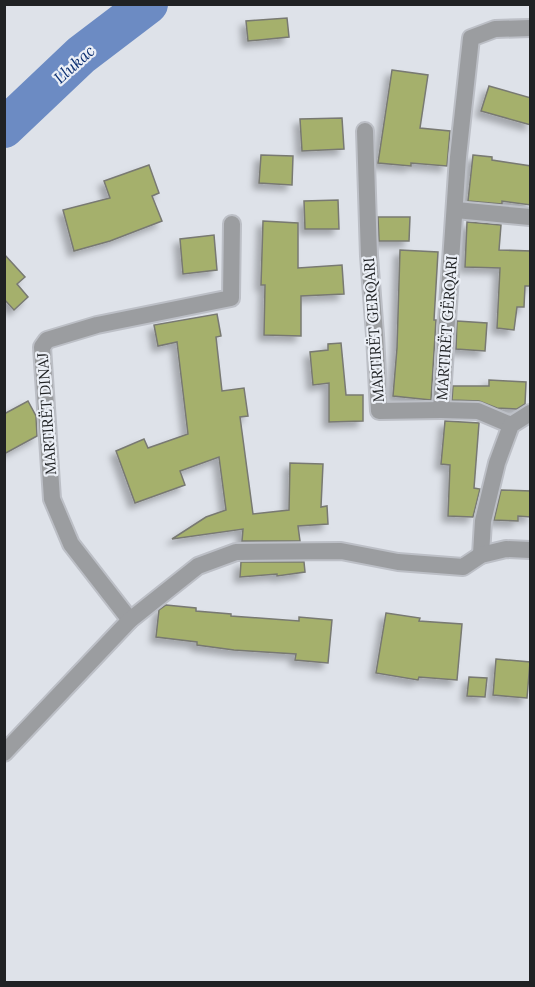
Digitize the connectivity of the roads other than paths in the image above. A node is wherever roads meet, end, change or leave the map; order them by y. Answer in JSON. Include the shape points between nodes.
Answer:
{"nodes":[{"id":1,"x":531,"y":28,"type":"edge"},
{"id":2,"x":365,"y":131,"type":"dead end"},
{"id":3,"x":456,"y":210,"type":"junction"},
{"id":4,"x":531,"y":217,"type":"edge"},
{"id":5,"x":232,"y":224,"type":"dead end"},
{"id":6,"x":441,"y":410,"type":"junction"},
{"id":7,"x":531,"y":413,"type":"edge"},
{"id":8,"x":511,"y":425,"type":"junction"},
{"id":9,"x":531,"y":550,"type":"edge"},
{"id":10,"x":481,"y":555,"type":"junction"},
{"id":11,"x":130,"y":620,"type":"junction"},
{"id":12,"x":4,"y":753,"type":"edge"}],
"edges":[{"from":1,"to":3,"type":"street","name":"MARTIRËT GËRQARI","via":[[495,29],[471,38]]},
{"from":2,"to":6,"type":"street","name":"MARTIRËT GERQARI","via":[[379,411]]},
{"from":3,"to":4,"type":"street"},
{"from":3,"to":6,"type":"street","name":"MARTIRËT GËRQARI"},
{"from":5,"to":11,"type":"street","name":"MARTIRËT DINAJ","via":[[231,297],[97,325],[48,340],[42,347],[52,499],[70,544]]},
{"from":6,"to":8,"type":"street","name":"MARTIRËT GËRQARI","via":[[478,411]]},
{"from":7,"to":8,"type":"street"},
{"from":8,"to":10,"type":"street","via":[[486,509]]},
{"from":9,"to":10,"type":"street","via":[[506,549]]},
{"from":10,"to":11,"type":"street","via":[[463,567],[341,552],[236,552],[198,566]]},
{"from":11,"to":12,"type":"street"}]}
